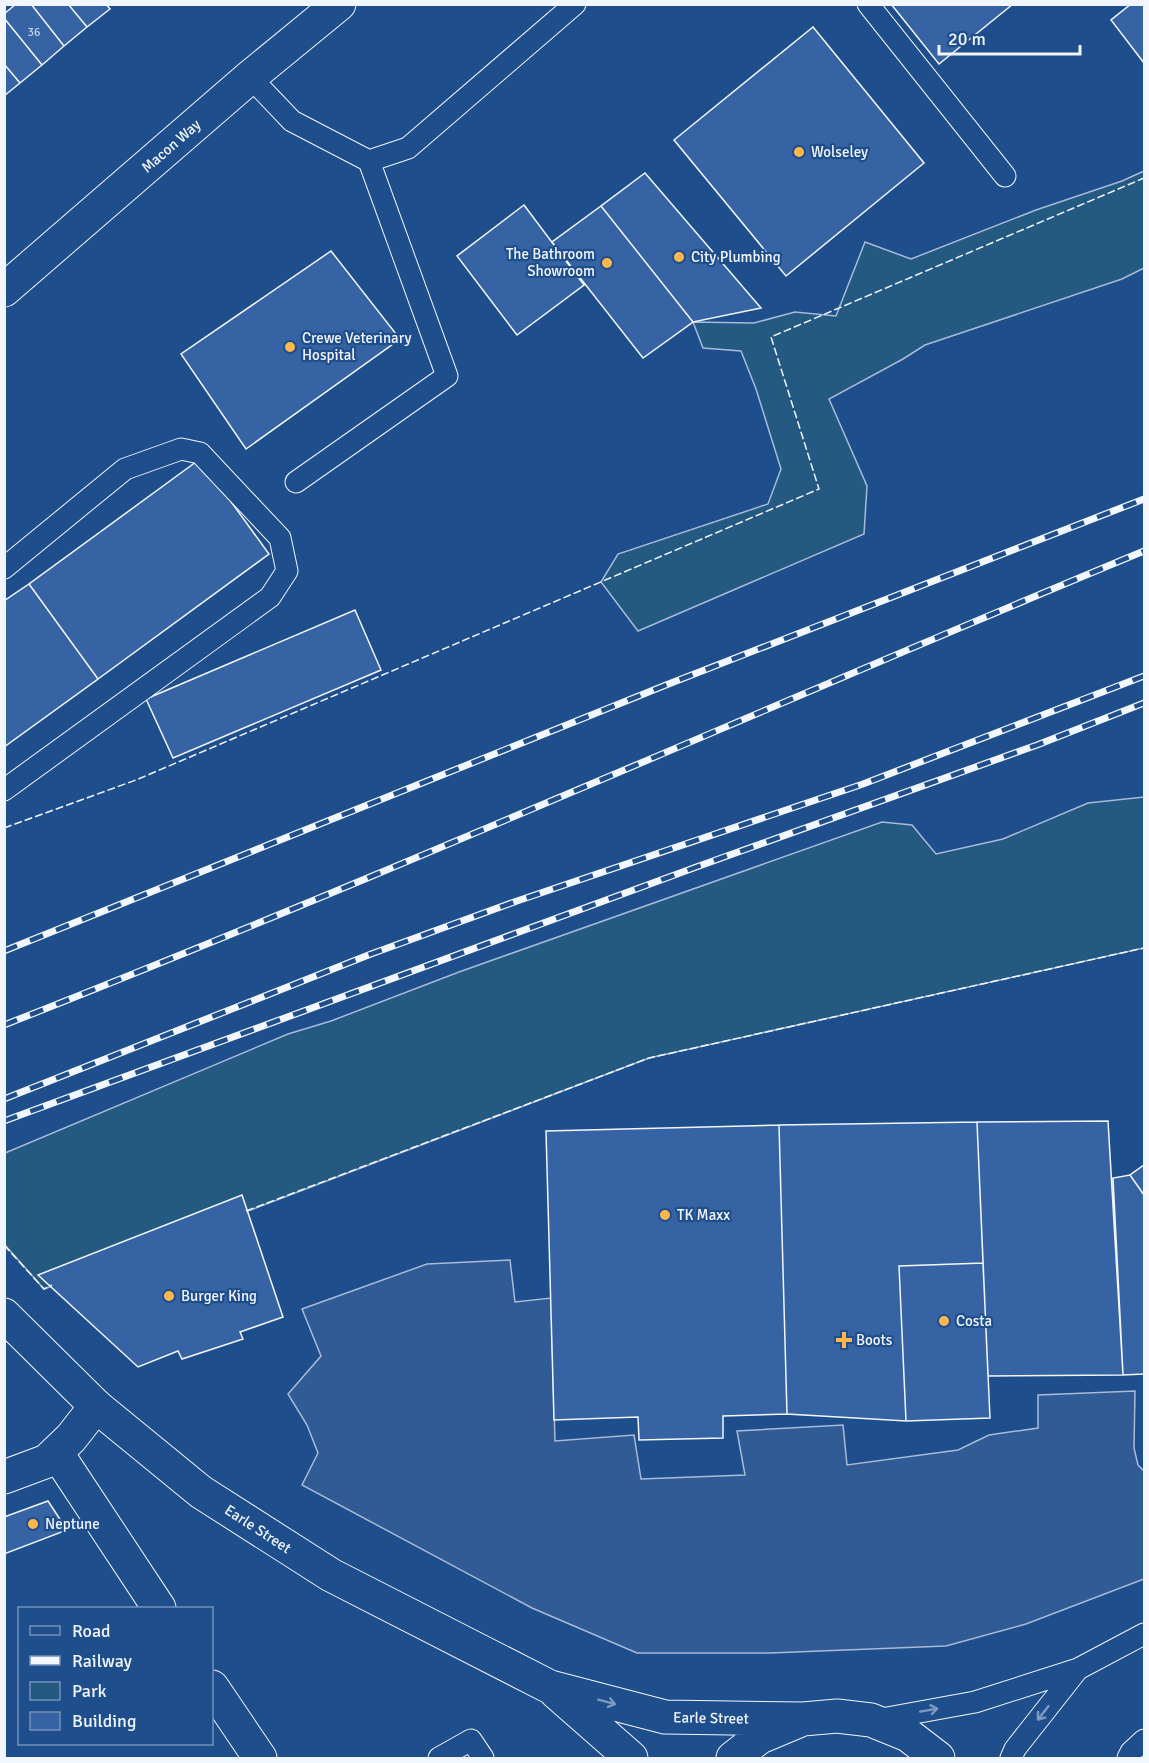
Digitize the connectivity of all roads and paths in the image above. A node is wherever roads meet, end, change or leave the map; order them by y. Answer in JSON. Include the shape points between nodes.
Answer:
{"nodes":[{"id":1,"x":339,"y":4,"type":"edge"},
{"id":2,"x":576,"y":4,"type":"edge"},
{"id":3,"x":868,"y":4,"type":"edge"},
{"id":4,"x":250,"y":77,"type":"junction"},
{"id":5,"x":369,"y":161,"type":"junction"},
{"id":6,"x":1005,"y":176,"type":"dead end"},
{"id":7,"x":4,"y":290,"type":"edge"},
{"id":8,"x":296,"y":482,"type":"dead end"},
{"id":9,"x":4,"y":568,"type":"edge"},
{"id":10,"x":4,"y":790,"type":"edge"},
{"id":11,"x":4,"y":1315,"type":"edge"},
{"id":12,"x":96,"y":1406,"type":"junction"},
{"id":13,"x":56,"y":1452,"type":"junction"},
{"id":14,"x":4,"y":1477,"type":"edge"},
{"id":15,"x":158,"y":1607,"type":"edge"},
{"id":16,"x":1144,"y":1634,"type":"edge"},
{"id":17,"x":1078,"y":1669,"type":"junction"},
{"id":18,"x":550,"y":1687,"type":"junction"},
{"id":19,"x":213,"y":1688,"type":"edge"},
{"id":20,"x":803,"y":1719,"type":"junction"},
{"id":21,"x":871,"y":1720,"type":"junction"},
{"id":22,"x":1144,"y":1740,"type":"edge"},
{"id":23,"x":260,"y":1758,"type":"edge"},
{"id":24,"x":439,"y":1758,"type":"edge"},
{"id":25,"x":483,"y":1758,"type":"edge"},
{"id":26,"x":631,"y":1758,"type":"edge"},
{"id":27,"x":733,"y":1758,"type":"edge"},
{"id":28,"x":938,"y":1758,"type":"edge"},
{"id":29,"x":1011,"y":1758,"type":"edge"},
{"id":30,"x":1128,"y":1758,"type":"edge"}],
"edges":[{"from":1,"to":4,"type":"main road","name":"Macon Way"},
{"from":2,"to":5,"type":"lane","via":[[408,147]]},
{"from":3,"to":6,"type":"lane"},
{"from":4,"to":5,"type":"lane","via":[[292,121]]},
{"from":4,"to":7,"type":"main road","name":"Macon Way"},
{"from":5,"to":8,"type":"lane","via":[[447,376]]},
{"from":9,"to":10,"type":"lane","via":[[125,469],[181,449],[200,453],[280,538],[287,571],[270,597]]},
{"from":11,"to":12,"type":"main road","name":"Earle Street"},
{"from":12,"to":13,"type":"main road"},
{"from":12,"to":18,"type":"main road","name":"Earle Street","via":[[201,1492],[331,1575]]},
{"from":13,"to":14,"type":"main road","via":[[47,1461]]},
{"from":13,"to":15,"type":"main road"},
{"from":16,"to":17,"type":"lane"},
{"from":21,"to":17,"type":"lane","one_way":true,"via":[[975,1702]]},
{"from":17,"to":29,"type":"lane","one_way":true},
{"from":18,"to":20,"type":"main road","name":"Earle Street","one_way":true,"via":[[666,1718]]},
{"from":18,"to":26,"type":"main road","name":"Earle Street"},
{"from":19,"to":23,"type":"main road"},
{"from":20,"to":21,"type":"main road","via":[[837,1716]]},
{"from":20,"to":27,"type":"main road","via":[[760,1737]]},
{"from":21,"to":28,"type":"main road","via":[[908,1735]]},
{"from":22,"to":30,"type":"lane"},
{"from":24,"to":25,"type":"lane","via":[[471,1740]]}]}
